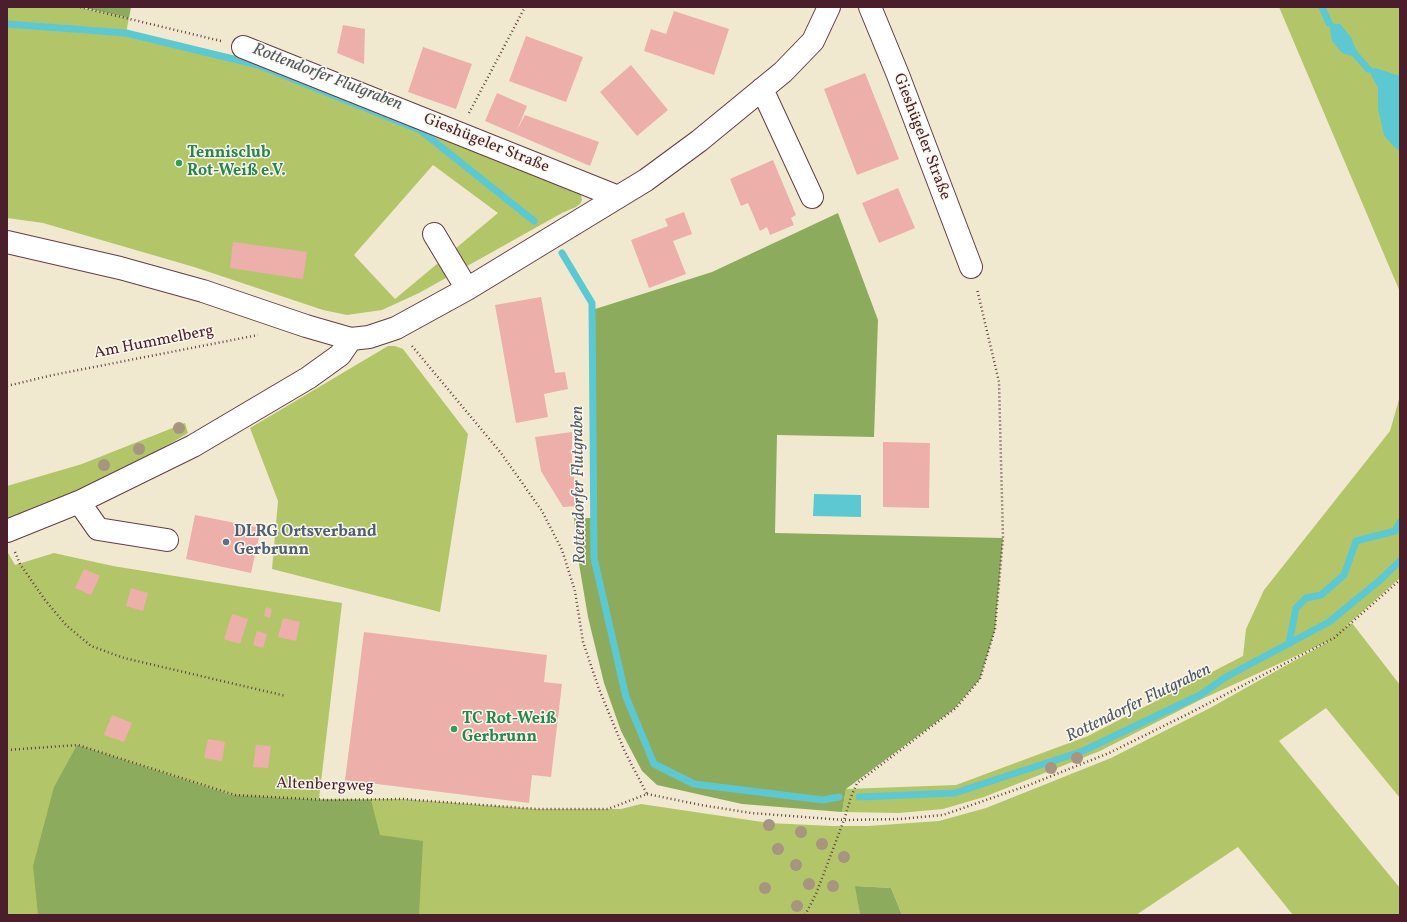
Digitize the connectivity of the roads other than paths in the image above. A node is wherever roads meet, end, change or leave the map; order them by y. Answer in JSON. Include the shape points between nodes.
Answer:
{"nodes":[{"id":1,"x":830,"y":7,"type":"edge"},
{"id":2,"x":870,"y":7,"type":"edge"},
{"id":3,"x":243,"y":47,"type":"road end"},
{"id":4,"x":762,"y":89,"type":"junction"},
{"id":5,"x":618,"y":197,"type":"junction"},
{"id":6,"x":812,"y":197,"type":"dead end"},
{"id":7,"x":434,"y":234,"type":"dead end"},
{"id":8,"x":7,"y":242,"type":"edge"},
{"id":9,"x":971,"y":267,"type":"road end"},
{"id":10,"x":467,"y":289,"type":"junction"},
{"id":11,"x":360,"y":338,"type":"junction"},
{"id":12,"x":79,"y":502,"type":"junction"},
{"id":13,"x":10,"y":540,"type":"edge"},
{"id":14,"x":167,"y":540,"type":"dead end"}],
"edges":[{"from":1,"to":4,"type":"street","via":[[813,41],[783,72]]},
{"from":2,"to":9,"type":"street","name":"Gieshügeler Straße"},
{"from":3,"to":5,"type":"street","name":"Gieshügeler Straße"},
{"from":4,"to":5,"type":"street","via":[[700,141]]},
{"from":4,"to":6,"type":"street"},
{"from":5,"to":10,"type":"street"},
{"from":7,"to":10,"type":"street"},
{"from":8,"to":11,"type":"street","via":[[120,268],[203,291],[306,326]]},
{"from":10,"to":11,"type":"street","via":[[396,328]]},
{"from":11,"to":12,"type":"street","via":[[308,378],[193,446]]},
{"from":12,"to":13,"type":"street"},
{"from":12,"to":14,"type":"street","via":[[98,529]]}]}
